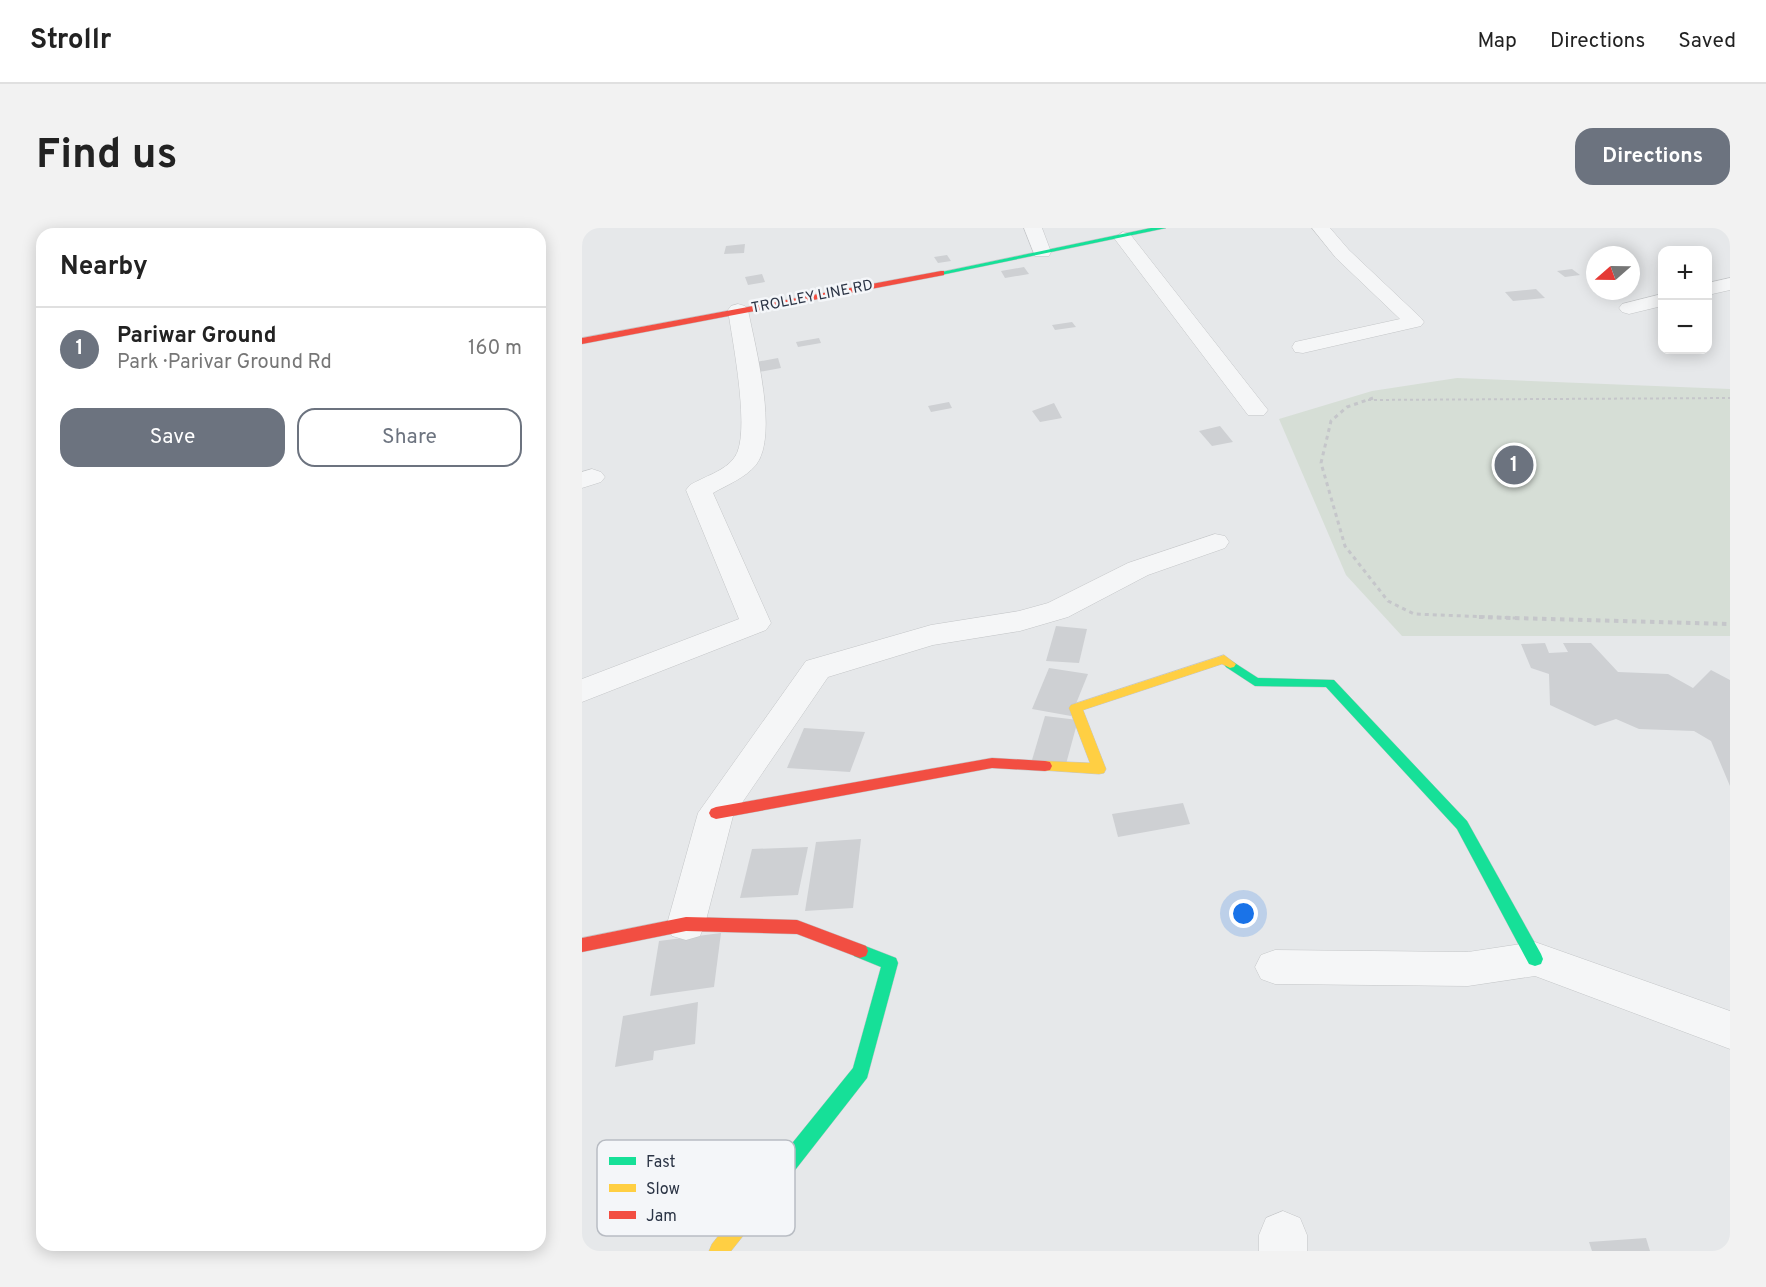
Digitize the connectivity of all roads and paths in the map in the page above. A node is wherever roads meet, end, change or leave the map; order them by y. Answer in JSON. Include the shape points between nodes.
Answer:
{"nodes":[{"id":1,"x":1033,"y":228,"type":"edge"},
{"id":2,"x":1162,"y":228,"type":"edge"},
{"id":3,"x":1321,"y":228,"type":"edge"},
{"id":4,"x":1123,"y":238,"type":"junction"},
{"id":5,"x":1042,"y":252,"type":"junction"},
{"id":6,"x":1730,"y":284,"type":"edge"},
{"id":7,"x":1712,"y":288,"type":"edge"},
{"id":8,"x":1658,"y":301,"type":"edge"},
{"id":9,"x":1629,"y":308,"type":"dead end"},
{"id":10,"x":738,"y":310,"type":"junction"},
{"id":11,"x":582,"y":341,"type":"edge"},
{"id":12,"x":1303,"y":346,"type":"dead end"},
{"id":13,"x":1730,"y":398,"type":"edge"},
{"id":14,"x":1256,"y":410,"type":"dead end"},
{"id":15,"x":1215,"y":542,"type":"dead end"},
{"id":16,"x":1730,"y":624,"type":"edge"},
{"id":17,"x":582,"y":691,"type":"edge"},
{"id":18,"x":716,"y":813,"type":"junction"},
{"id":19,"x":686,"y":924,"type":"junction"},
{"id":20,"x":582,"y":945,"type":"edge"},
{"id":21,"x":1535,"y":959,"type":"junction"},
{"id":22,"x":1275,"y":967,"type":"dead end"},
{"id":23,"x":1730,"y":1030,"type":"edge"},
{"id":24,"x":795,"y":1155,"type":"edge"},
{"id":25,"x":730,"y":1236,"type":"edge"},
{"id":26,"x":718,"y":1251,"type":"edge"}],
"edges":[{"from":1,"to":5,"type":"street"},
{"from":2,"to":4,"type":"street","name":"TROLLEY LINE RD"},
{"from":3,"to":12,"type":"street","via":[[1414,322],[1365,336]]},
{"from":4,"to":5,"type":"street","name":"TROLLEY LINE RD"},
{"from":4,"to":14,"type":"street"},
{"from":5,"to":10,"type":"street","name":"TROLLEY LINE RD"},
{"from":6,"to":7,"type":"street"},
{"from":8,"to":9,"type":"street"},
{"from":10,"to":11,"type":"street","name":"TROLLEY LINE RD"},
{"from":10,"to":17,"type":"street","via":[[753,403],[752,452],[745,462],[699,490],[756,623]]},
{"from":13,"to":16,"type":"path","via":[[1374,398],[1347,407],[1331,421],[1321,463],[1346,546],[1388,600],[1414,614]]},
{"from":15,"to":18,"type":"street","via":[[1138,569],[1058,610],[1020,621],[931,635],[817,669]]},
{"from":18,"to":19,"type":"street"},
{"from":18,"to":21,"type":"street","via":[[992,763],[1099,769],[1076,708],[1224,658],[1255,681],[1329,683],[1462,825]]},
{"from":19,"to":20,"type":"street"},
{"from":19,"to":24,"type":"street","via":[[796,927],[890,963],[861,1072]]},
{"from":21,"to":22,"type":"street","via":[[1468,969]]},
{"from":21,"to":23,"type":"street"},
{"from":25,"to":26,"type":"street"}]}
